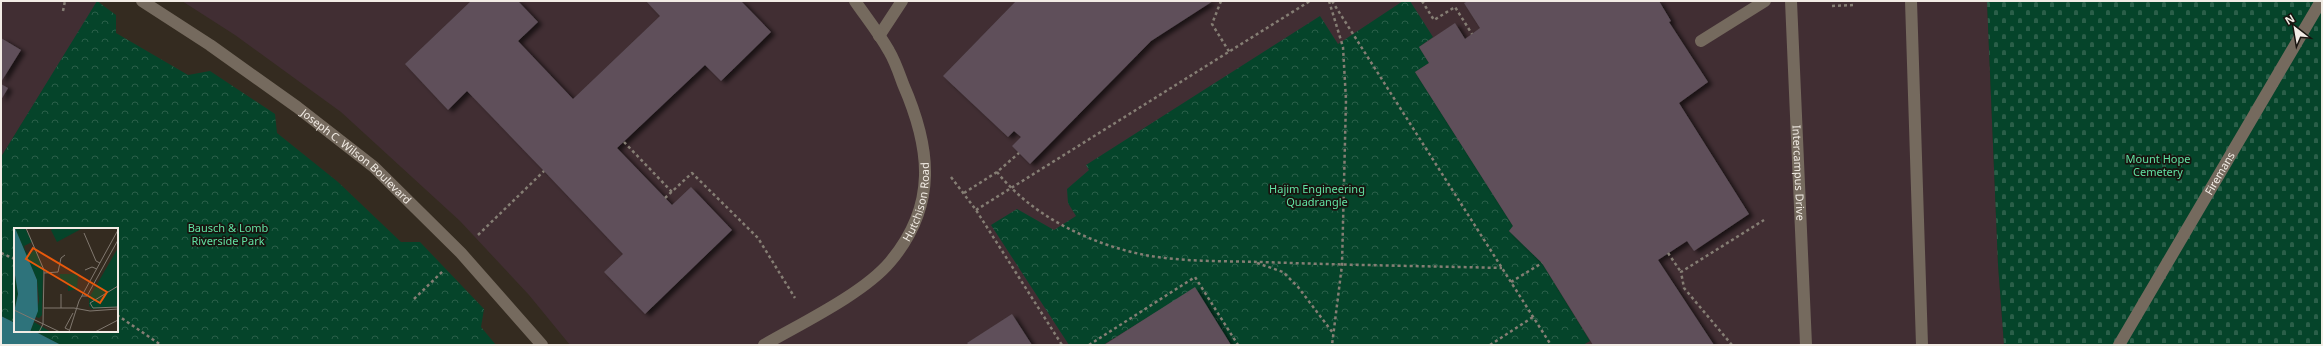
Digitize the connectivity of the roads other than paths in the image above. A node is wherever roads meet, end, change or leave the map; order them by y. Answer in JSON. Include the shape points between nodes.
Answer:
{"nodes":[{"id":1,"x":142,"y":1,"type":"edge"},
{"id":2,"x":855,"y":1,"type":"edge"},
{"id":3,"x":902,"y":1,"type":"edge"},
{"id":4,"x":1765,"y":1,"type":"edge"},
{"id":5,"x":1791,"y":1,"type":"edge"},
{"id":6,"x":1911,"y":1,"type":"edge"},
{"id":7,"x":2321,"y":1,"type":"edge"},
{"id":8,"x":879,"y":36,"type":"junction"},
{"id":9,"x":1701,"y":41,"type":"dead end"},
{"id":10,"x":542,"y":345,"type":"edge"},
{"id":11,"x":764,"y":345,"type":"edge"},
{"id":12,"x":1806,"y":345,"type":"edge"},
{"id":13,"x":1922,"y":345,"type":"edge"},
{"id":14,"x":2119,"y":345,"type":"edge"}],
"edges":[{"from":1,"to":10,"type":"street","name":"Joseph C. Wilson Boulevard","via":[[260,80],[374,167],[461,253]]},
{"from":2,"to":8,"type":"street","name":"Hutchison Road"},
{"from":3,"to":8,"type":"street"},
{"from":4,"to":9,"type":"street"},
{"from":5,"to":12,"type":"street","name":"Intercampus Drive"},
{"from":6,"to":13,"type":"street"},
{"from":7,"to":14,"type":"street","name":"Firemans"},
{"from":8,"to":11,"type":"street","name":"Hutchison Road","via":[[889,51],[914,108],[922,140],[926,165],[922,198],[913,228],[889,263],[855,291]]}]}
